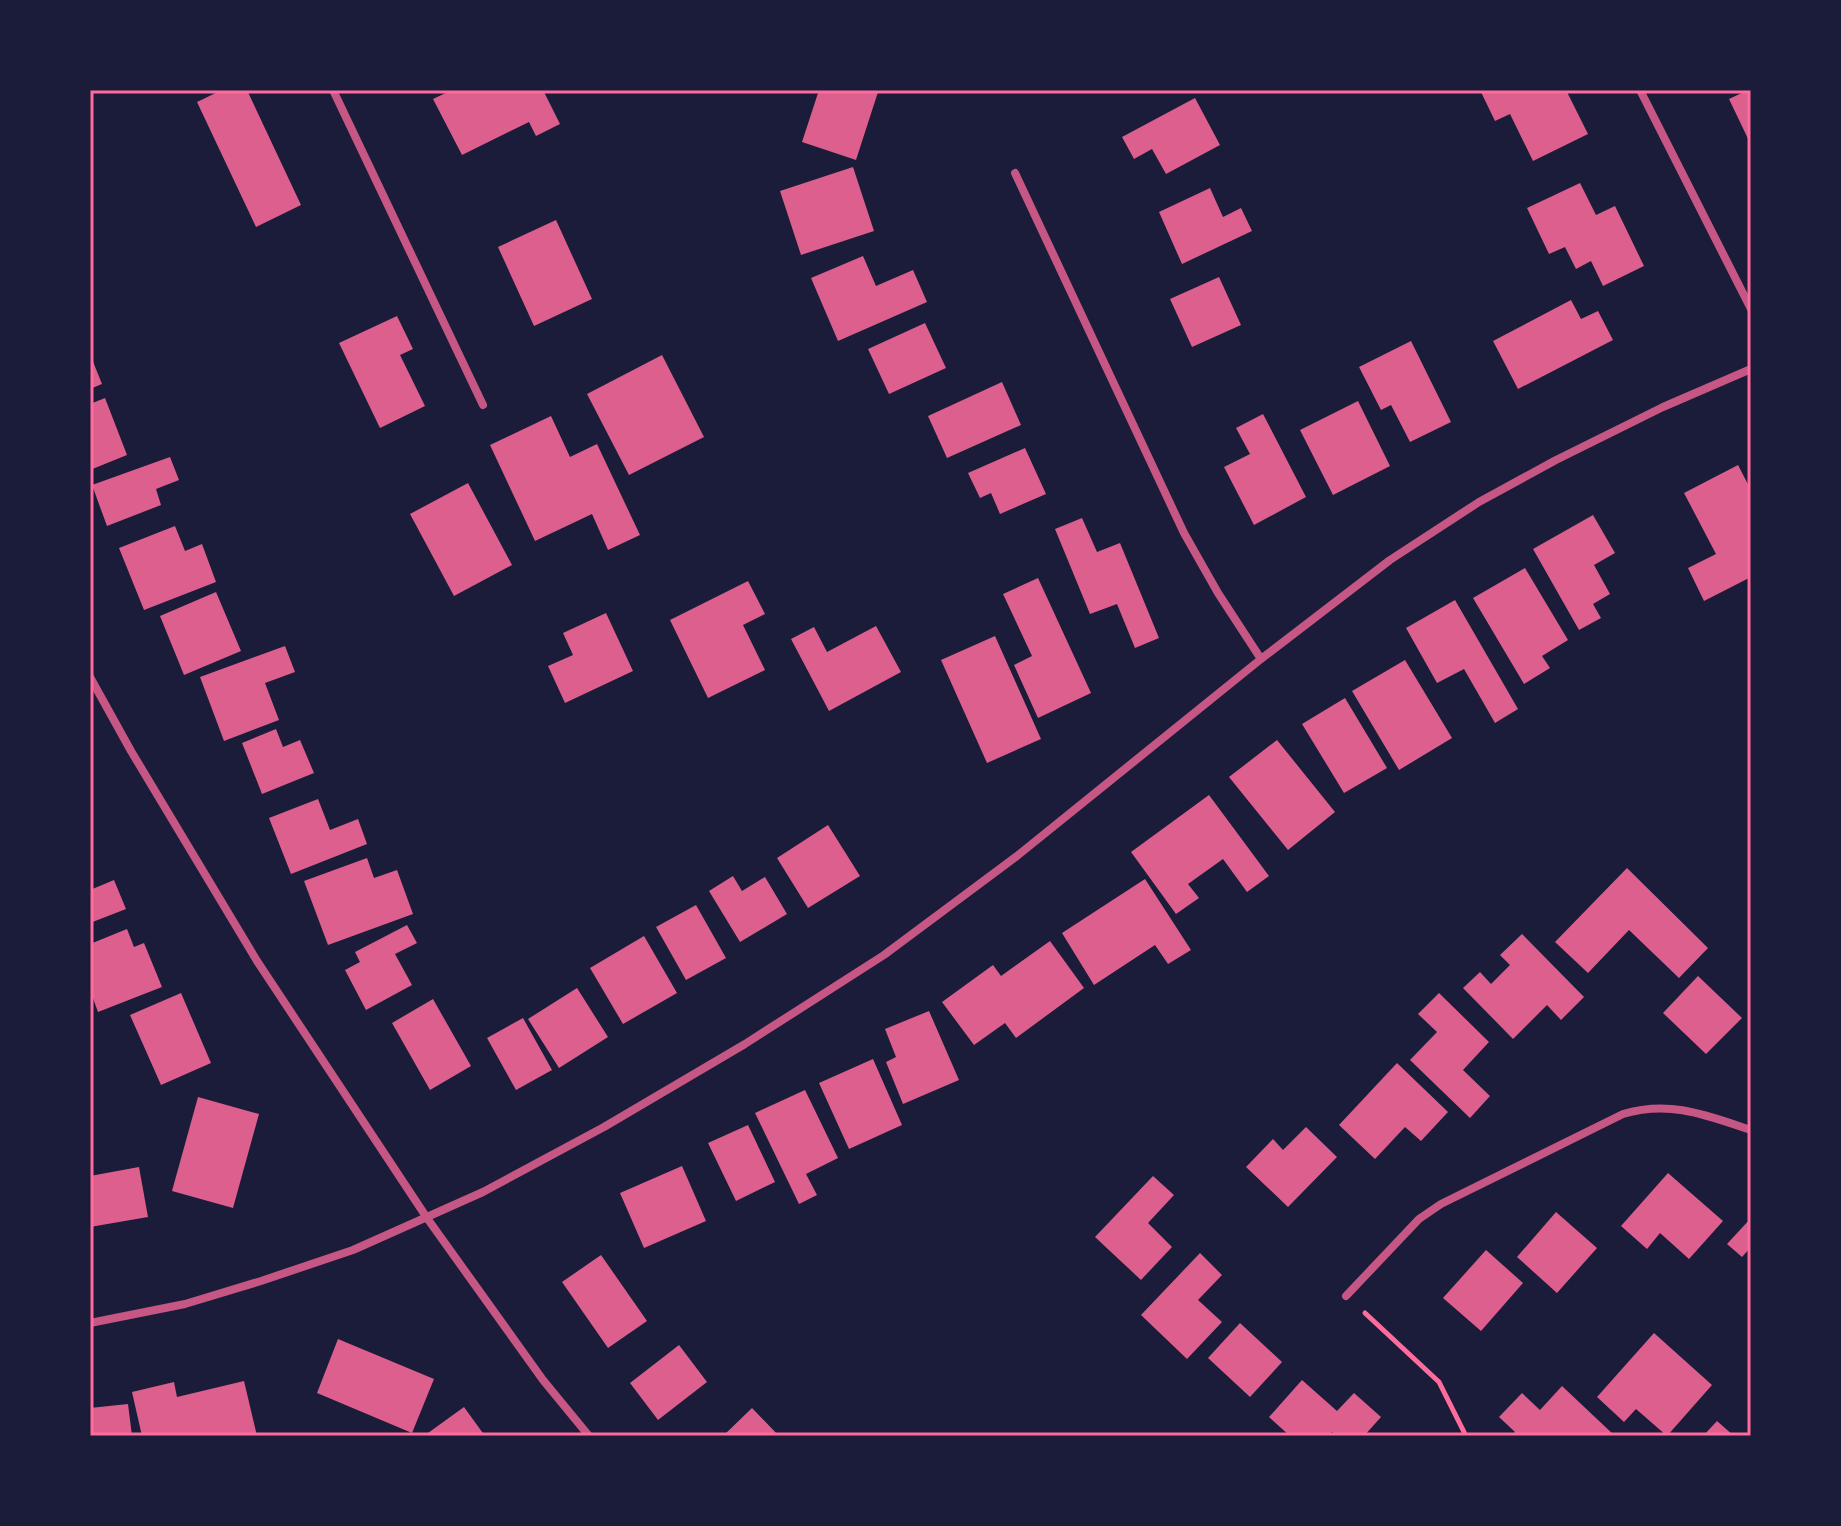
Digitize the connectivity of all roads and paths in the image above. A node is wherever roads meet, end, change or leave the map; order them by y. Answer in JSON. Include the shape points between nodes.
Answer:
{"nodes":[{"id":1,"x":333,"y":90,"type":"edge"},
{"id":2,"x":1640,"y":90,"type":"edge"},
{"id":3,"x":1015,"y":173,"type":"dead end"},
{"id":4,"x":1751,"y":309,"type":"edge"},
{"id":5,"x":1751,"y":369,"type":"edge"},
{"id":6,"x":483,"y":405,"type":"dead end"},
{"id":7,"x":1261,"y":659,"type":"junction"},
{"id":8,"x":90,"y":677,"type":"edge"},
{"id":9,"x":1751,"y":1130,"type":"edge"},
{"id":10,"x":427,"y":1218,"type":"junction"},
{"id":11,"x":1346,"y":1296,"type":"joint"},
{"id":12,"x":90,"y":1323,"type":"edge"},
{"id":13,"x":589,"y":1436,"type":"edge"},
{"id":14,"x":1466,"y":1436,"type":"edge"}],
"edges":[{"from":1,"to":6,"type":"street"},
{"from":2,"to":4,"type":"street"},
{"from":3,"to":7,"type":"street","via":[[1184,533]]},
{"from":5,"to":7,"type":"street","via":[[1663,407],[1479,502],[1390,560]]},
{"from":7,"to":10,"type":"street","via":[[1017,856],[884,955],[604,1127]]},
{"from":8,"to":10,"type":"street","via":[[257,961]]},
{"from":9,"to":11,"type":"street","via":[[1679,1109],[1623,1114],[1441,1204],[1419,1219]]},
{"from":10,"to":12,"type":"street","via":[[261,1281],[185,1304]]},
{"from":10,"to":13,"type":"street"},
{"from":11,"to":14,"type":"path","via":[[1439,1382]]}]}
